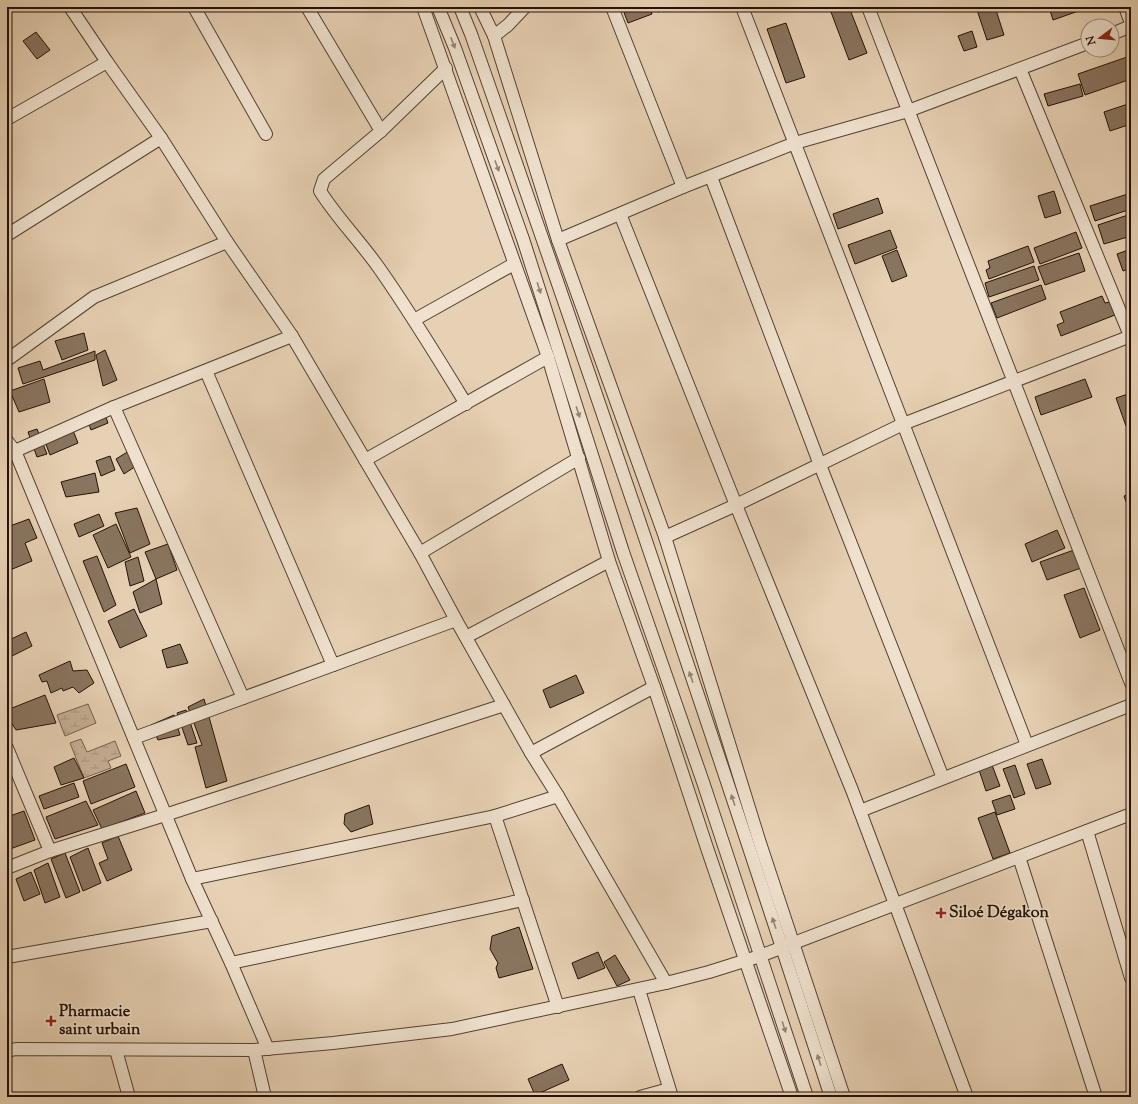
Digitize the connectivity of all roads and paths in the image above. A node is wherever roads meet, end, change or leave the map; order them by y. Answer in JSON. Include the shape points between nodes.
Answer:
{"nodes":[{"id":1,"x":70,"y":7,"type":"edge"},
{"id":2,"x":194,"y":7,"type":"edge"},
{"id":3,"x":307,"y":7,"type":"edge"},
{"id":4,"x":423,"y":7,"type":"edge"},
{"id":5,"x":438,"y":7,"type":"edge"},
{"id":6,"x":460,"y":7,"type":"edge"},
{"id":7,"x":480,"y":7,"type":"edge"},
{"id":8,"x":526,"y":7,"type":"edge"},
{"id":9,"x":612,"y":7,"type":"edge"},
{"id":10,"x":742,"y":7,"type":"edge"},
{"id":11,"x":868,"y":7,"type":"edge"},
{"id":12,"x":1125,"y":7,"type":"edge"},
{"id":13,"x":1131,"y":25,"type":"edge"},
{"id":14,"x":1120,"y":30,"type":"edge"},
{"id":15,"x":494,"y":36,"type":"junction"},
{"id":16,"x":1080,"y":46,"type":"edge"},
{"id":17,"x":107,"y":62,"type":"junction"},
{"id":18,"x":446,"y":68,"type":"junction"},
{"id":19,"x":1020,"y":69,"type":"junction"},
{"id":20,"x":908,"y":111,"type":"junction"},
{"id":21,"x":7,"y":119,"type":"edge"},
{"id":22,"x":381,"y":131,"type":"junction"},
{"id":23,"x":266,"y":134,"type":"dead end"},
{"id":24,"x":161,"y":138,"type":"junction"},
{"id":25,"x":795,"y":143,"type":"junction"},
{"id":26,"x":711,"y":177,"type":"junction"},
{"id":27,"x":683,"y":187,"type":"junction"},
{"id":28,"x":620,"y":214,"type":"junction"},
{"id":29,"x":7,"y":235,"type":"edge"},
{"id":30,"x":558,"y":240,"type":"junction"},
{"id":31,"x":227,"y":242,"type":"junction"},
{"id":32,"x":514,"y":264,"type":"junction"},
{"id":33,"x":414,"y":320,"type":"junction"},
{"id":34,"x":292,"y":336,"type":"junction"},
{"id":35,"x":1131,"y":336,"type":"edge"},
{"id":36,"x":548,"y":357,"type":"junction"},
{"id":37,"x":7,"y":360,"type":"edge"},
{"id":38,"x":206,"y":371,"type":"junction"},
{"id":39,"x":1014,"y":381,"type":"junction"},
{"id":40,"x":466,"y":404,"type":"junction"},
{"id":41,"x":114,"y":407,"type":"junction"},
{"id":42,"x":903,"y":424,"type":"junction"},
{"id":43,"x":7,"y":441,"type":"edge"},
{"id":44,"x":11,"y":452,"type":"edge"},
{"id":45,"x":579,"y":458,"type":"junction"},
{"id":46,"x":365,"y":460,"type":"junction"},
{"id":47,"x":820,"y":465,"type":"junction"},
{"id":48,"x":736,"y":505,"type":"junction"},
{"id":49,"x":665,"y":537,"type":"junction"},
{"id":50,"x":420,"y":552,"type":"junction"},
{"id":51,"x":609,"y":561,"type":"junction"},
{"id":52,"x":456,"y":620,"type":"junction"},
{"id":53,"x":466,"y":637,"type":"junction"},
{"id":54,"x":333,"y":665,"type":"junction"},
{"id":55,"x":1131,"y":683,"type":"edge"},
{"id":56,"x":654,"y":687,"type":"junction"},
{"id":57,"x":243,"y":698,"type":"junction"},
{"id":58,"x":504,"y":705,"type":"junction"},
{"id":59,"x":1131,"y":705,"type":"edge"},
{"id":60,"x":134,"y":738,"type":"junction"},
{"id":61,"x":1027,"y":745,"type":"junction"},
{"id":62,"x":7,"y":748,"type":"edge"},
{"id":63,"x":531,"y":753,"type":"junction"},
{"id":64,"x":10,"y":763,"type":"edge"},
{"id":65,"x":943,"y":778,"type":"junction"},
{"id":66,"x":558,"y":796,"type":"junction"},
{"id":67,"x":860,"y":811,"type":"junction"},
{"id":68,"x":1131,"y":814,"type":"edge"},
{"id":69,"x":165,"y":815,"type":"junction"},
{"id":70,"x":495,"y":816,"type":"junction"},
{"id":71,"x":1087,"y":831,"type":"junction"},
{"id":72,"x":50,"y":851,"type":"junction"},
{"id":73,"x":1019,"y":858,"type":"junction"},
{"id":74,"x":7,"y":868,"type":"edge"},
{"id":75,"x":192,"y":879,"type":"junction"},
{"id":76,"x":523,"y":900,"type":"junction"},
{"id":77,"x":895,"y":904,"type":"junction"},
{"id":78,"x":212,"y":922,"type":"junction"},
{"id":79,"x":788,"y":946,"type":"junction"},
{"id":80,"x":760,"y":956,"type":"junction"},
{"id":81,"x":7,"y":957,"type":"edge"},
{"id":82,"x":745,"y":961,"type":"junction"},
{"id":83,"x":231,"y":962,"type":"junction"},
{"id":84,"x":1131,"y":978,"type":"edge"},
{"id":85,"x":666,"y":984,"type":"junction"},
{"id":86,"x":639,"y":990,"type":"junction"},
{"id":87,"x":558,"y":1007,"type":"junction"},
{"id":88,"x":10,"y":1048,"type":"edge"},
{"id":89,"x":268,"y":1049,"type":"junction"},
{"id":90,"x":116,"y":1050,"type":"junction"},
{"id":91,"x":254,"y":1050,"type":"junction"},
{"id":92,"x":671,"y":1093,"type":"edge"},
{"id":93,"x":129,"y":1097,"type":"edge"},
{"id":94,"x":265,"y":1097,"type":"edge"},
{"id":95,"x":640,"y":1097,"type":"edge"},
{"id":96,"x":792,"y":1097,"type":"edge"},
{"id":97,"x":807,"y":1097,"type":"edge"},
{"id":98,"x":831,"y":1097,"type":"edge"},
{"id":99,"x":844,"y":1097,"type":"edge"},
{"id":100,"x":967,"y":1097,"type":"edge"},
{"id":101,"x":1096,"y":1097,"type":"edge"}],
"edges":[{"from":1,"to":17,"type":"street"},
{"from":2,"to":23,"type":"street"},
{"from":3,"to":22,"type":"street"},
{"from":4,"to":18,"type":"street"},
{"from":5,"to":80,"type":"street","one_way":true,"via":[[523,239],[623,552]]},
{"from":79,"to":6,"type":"street","one_way":true},
{"from":7,"to":15,"type":"street"},
{"from":8,"to":15,"type":"street"},
{"from":9,"to":27,"type":"street"},
{"from":10,"to":25,"type":"street"},
{"from":11,"to":20,"type":"street"},
{"from":12,"to":13,"type":"street"},
{"from":13,"to":14,"type":"street"},
{"from":15,"to":30,"type":"street"},
{"from":16,"to":19,"type":"street"},
{"from":17,"to":21,"type":"street"},
{"from":17,"to":24,"type":"street"},
{"from":18,"to":22,"type":"street"},
{"from":18,"to":32,"type":"street"},
{"from":19,"to":20,"type":"street"},
{"from":19,"to":35,"type":"street"},
{"from":20,"to":25,"type":"street"},
{"from":20,"to":39,"type":"street"},
{"from":22,"to":33,"type":"street","via":[[324,179],[320,190]]},
{"from":24,"to":29,"type":"street"},
{"from":24,"to":31,"type":"street"},
{"from":25,"to":26,"type":"street"},
{"from":25,"to":42,"type":"street"},
{"from":26,"to":27,"type":"street"},
{"from":26,"to":47,"type":"street"},
{"from":27,"to":28,"type":"street"},
{"from":28,"to":30,"type":"street"},
{"from":28,"to":48,"type":"street"},
{"from":30,"to":49,"type":"street"},
{"from":31,"to":34,"type":"street"},
{"from":31,"to":37,"type":"street","via":[[94,297]]},
{"from":32,"to":33,"type":"street"},
{"from":32,"to":36,"type":"street"},
{"from":33,"to":40,"type":"street"},
{"from":34,"to":38,"type":"street"},
{"from":34,"to":46,"type":"street"},
{"from":35,"to":39,"type":"street"},
{"from":36,"to":40,"type":"street"},
{"from":36,"to":45,"type":"street"},
{"from":38,"to":41,"type":"street"},
{"from":38,"to":54,"type":"street"},
{"from":39,"to":42,"type":"street"},
{"from":39,"to":55,"type":"street"},
{"from":40,"to":46,"type":"street"},
{"from":41,"to":44,"type":"street"},
{"from":41,"to":57,"type":"street"},
{"from":42,"to":47,"type":"street"},
{"from":42,"to":61,"type":"street"},
{"from":43,"to":44,"type":"street"},
{"from":44,"to":60,"type":"street"},
{"from":45,"to":50,"type":"street"},
{"from":45,"to":51,"type":"street"},
{"from":46,"to":50,"type":"street"},
{"from":47,"to":48,"type":"street"},
{"from":47,"to":65,"type":"street"},
{"from":48,"to":49,"type":"street"},
{"from":48,"to":67,"type":"street"},
{"from":49,"to":79,"type":"street","via":[[756,832]]},
{"from":50,"to":52,"type":"street"},
{"from":51,"to":53,"type":"street"},
{"from":51,"to":56,"type":"street"},
{"from":52,"to":53,"type":"street"},
{"from":52,"to":54,"type":"street"},
{"from":53,"to":58,"type":"street"},
{"from":54,"to":57,"type":"street"},
{"from":56,"to":63,"type":"street"},
{"from":56,"to":82,"type":"street"},
{"from":57,"to":60,"type":"street"},
{"from":58,"to":63,"type":"street"},
{"from":58,"to":69,"type":"street"},
{"from":59,"to":61,"type":"street"},
{"from":60,"to":69,"type":"street"},
{"from":61,"to":65,"type":"street"},
{"from":62,"to":64,"type":"street"},
{"from":63,"to":66,"type":"street"},
{"from":64,"to":72,"type":"street"},
{"from":65,"to":67,"type":"street"},
{"from":66,"to":70,"type":"street"},
{"from":66,"to":85,"type":"street"},
{"from":67,"to":77,"type":"street"},
{"from":68,"to":71,"type":"street"},
{"from":69,"to":72,"type":"street"},
{"from":69,"to":75,"type":"street"},
{"from":70,"to":75,"type":"street"},
{"from":70,"to":76,"type":"street"},
{"from":71,"to":73,"type":"street"},
{"from":71,"to":84,"type":"street"},
{"from":72,"to":74,"type":"street"},
{"from":73,"to":77,"type":"street"},
{"from":73,"to":101,"type":"street"},
{"from":75,"to":78,"type":"street"},
{"from":76,"to":83,"type":"street"},
{"from":76,"to":87,"type":"street"},
{"from":77,"to":79,"type":"street"},
{"from":77,"to":100,"type":"street"},
{"from":78,"to":81,"type":"street"},
{"from":78,"to":83,"type":"street"},
{"from":79,"to":80,"type":"street"},
{"from":98,"to":79,"type":"street","one_way":true},
{"from":79,"to":99,"type":"street"},
{"from":80,"to":82,"type":"street"},
{"from":80,"to":97,"type":"street","one_way":true},
{"from":82,"to":85,"type":"street"},
{"from":82,"to":96,"type":"street"},
{"from":83,"to":89,"type":"street"},
{"from":85,"to":86,"type":"street"},
{"from":86,"to":87,"type":"street"},
{"from":86,"to":92,"type":"street"},
{"from":87,"to":89,"type":"street","via":[[452,1029]]},
{"from":88,"to":90,"type":"street"},
{"from":89,"to":91,"type":"street"},
{"from":90,"to":91,"type":"street"},
{"from":90,"to":93,"type":"street"},
{"from":91,"to":94,"type":"street"},
{"from":92,"to":95,"type":"street"}]}
